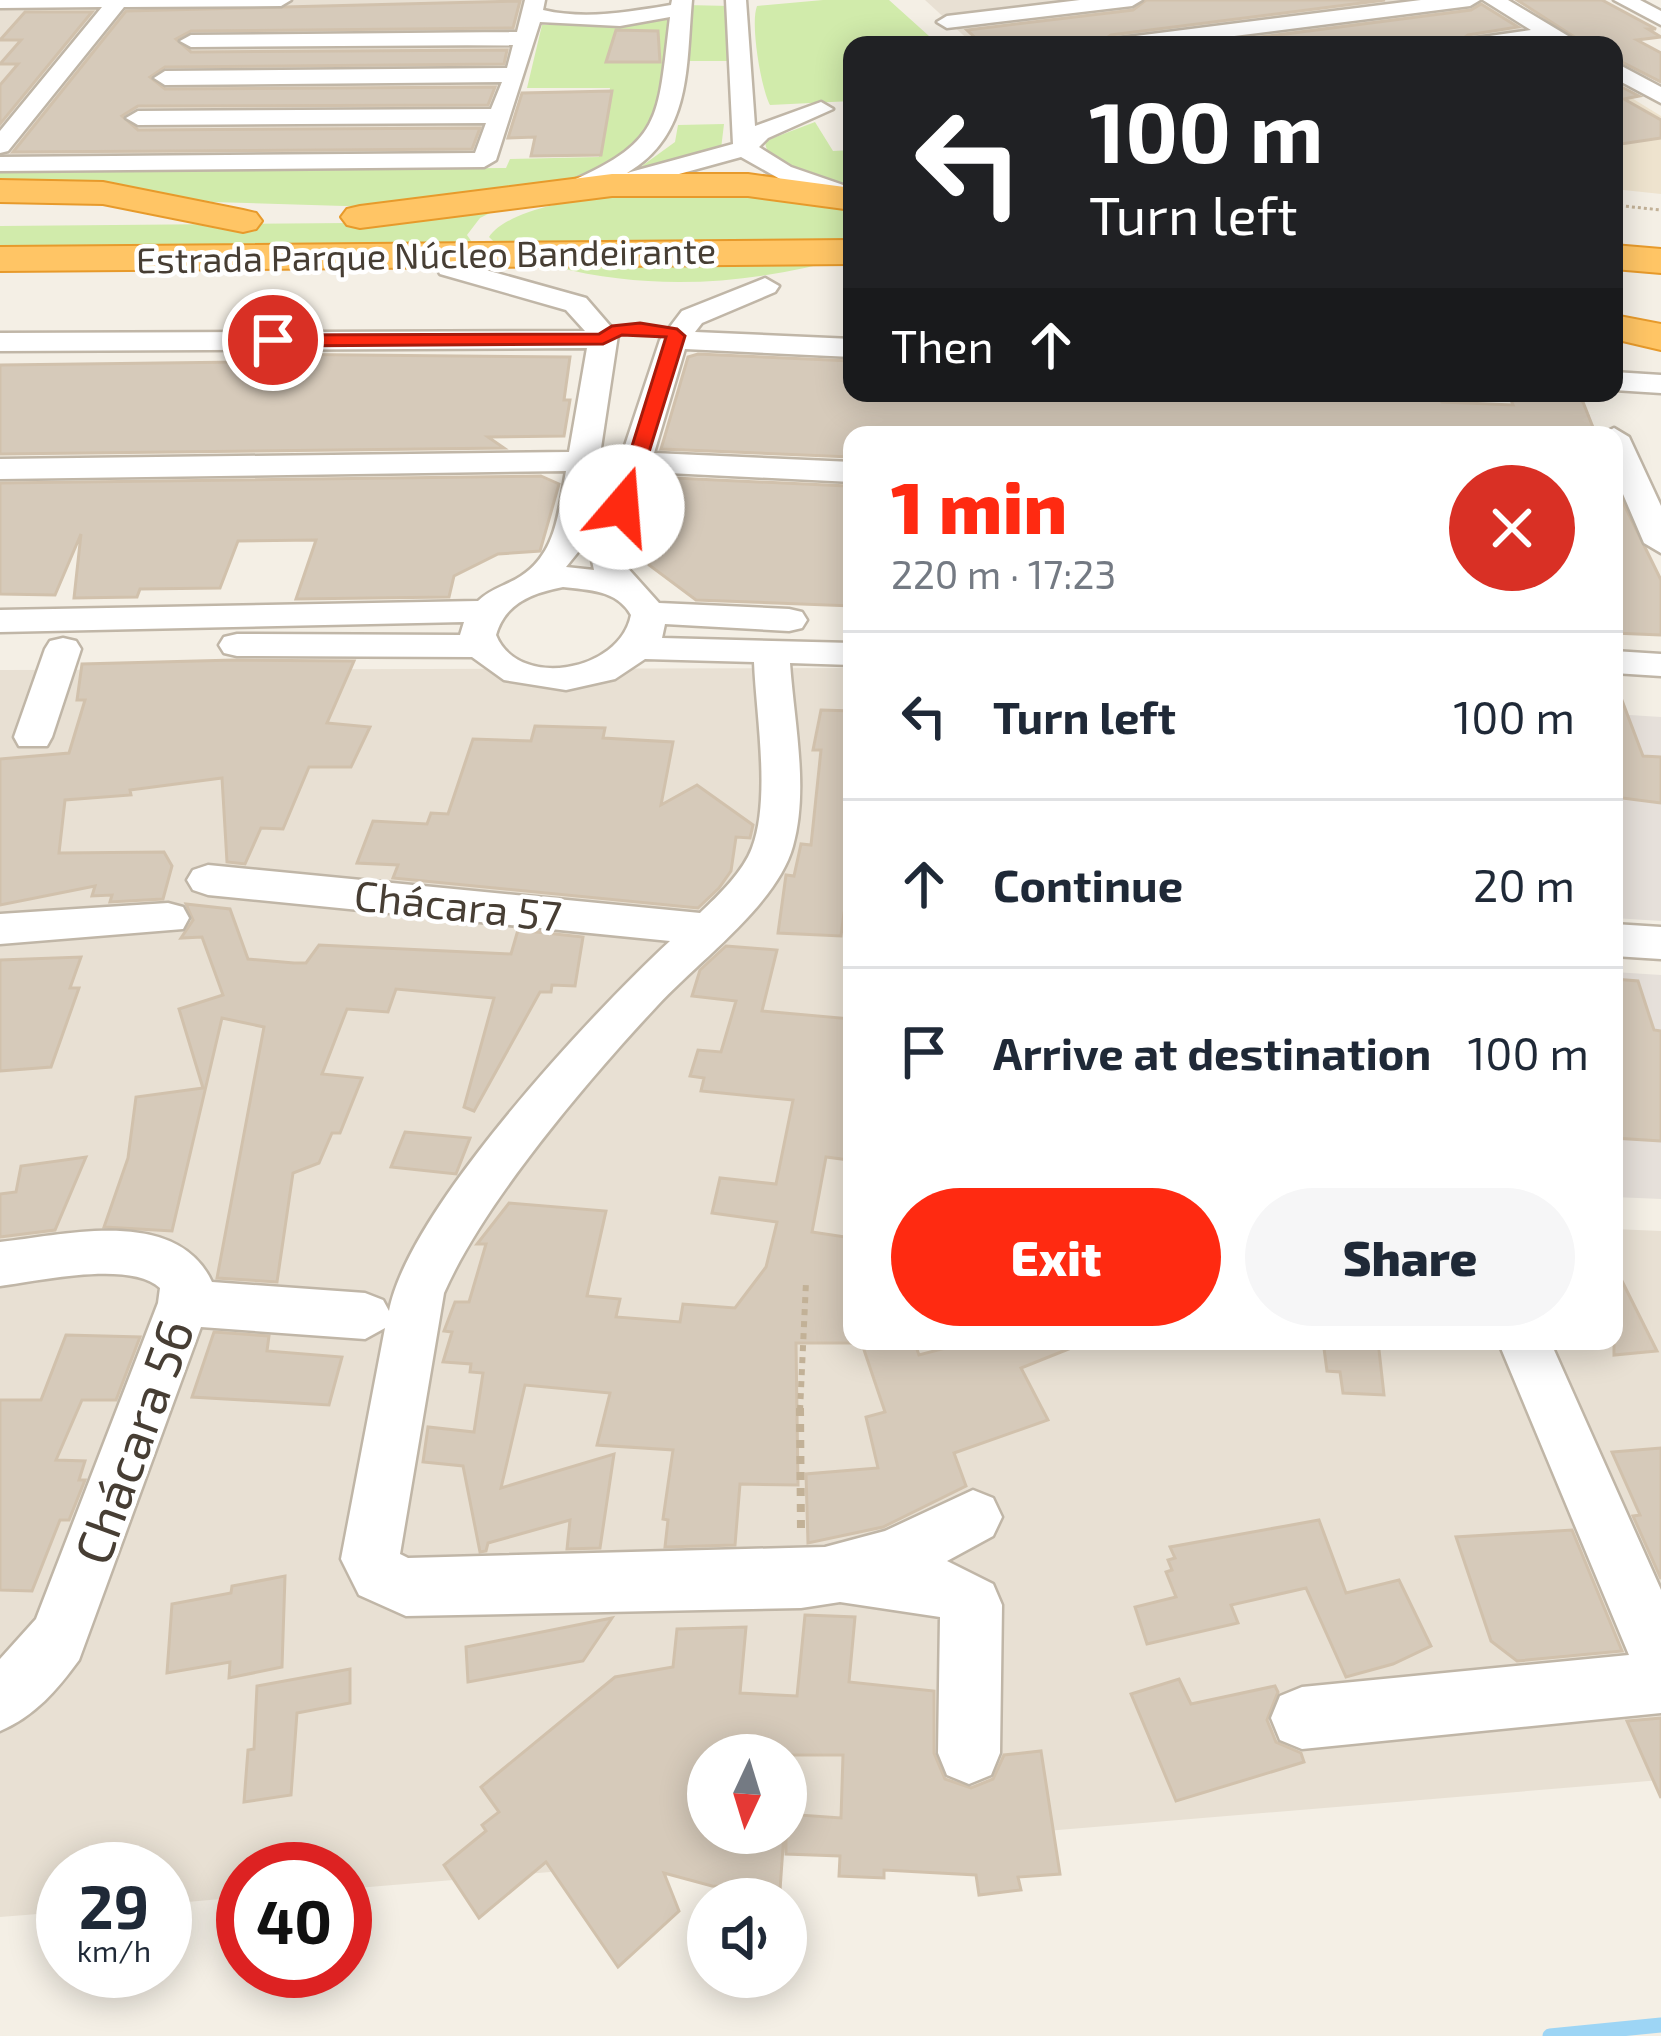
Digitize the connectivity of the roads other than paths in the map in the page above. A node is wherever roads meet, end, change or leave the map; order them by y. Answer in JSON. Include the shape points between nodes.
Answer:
{"nodes":[{"id":1,"x":217,"y":0,"type":"edge"},
{"id":2,"x":280,"y":0,"type":"edge"},
{"id":3,"x":735,"y":0,"type":"edge"},
{"id":4,"x":1132,"y":0,"type":"edge"},
{"id":5,"x":1470,"y":0,"type":"edge"},
{"id":6,"x":1492,"y":0,"type":"edge"},
{"id":7,"x":1624,"y":0,"type":"edge"},
{"id":8,"x":118,"y":1,"type":"edge"},
{"id":9,"x":0,"y":2,"type":"edge"},
{"id":10,"x":24,"y":2,"type":"edge"},
{"id":11,"x":683,"y":3,"type":"edge"},
{"id":12,"x":531,"y":18,"type":"edge"},
{"id":13,"x":1661,"y":19,"type":"edge"},
{"id":14,"x":0,"y":28,"type":"edge"},
{"id":15,"x":963,"y":36,"type":"edge"},
{"id":16,"x":1184,"y":36,"type":"edge"},
{"id":17,"x":1557,"y":36,"type":"edge"},
{"id":18,"x":191,"y":40,"type":"junction"},
{"id":19,"x":515,"y":75,"type":"junction"},
{"id":20,"x":1623,"y":77,"type":"edge"},
{"id":21,"x":165,"y":78,"type":"junction"},
{"id":22,"x":1661,"y":96,"type":"edge"},
{"id":23,"x":731,"y":113,"type":"junction"},
{"id":24,"x":500,"y":116,"type":"junction"},
{"id":25,"x":138,"y":118,"type":"junction"},
{"id":26,"x":0,"y":146,"type":"edge"},
{"id":27,"x":745,"y":148,"type":"junction"},
{"id":28,"x":107,"y":163,"type":"junction"},
{"id":29,"x":0,"y":164,"type":"edge"},
{"id":30,"x":613,"y":185,"type":"junction"},
{"id":31,"x":0,"y":191,"type":"edge"},
{"id":32,"x":569,"y":191,"type":"junction"},
{"id":33,"x":843,"y":195,"type":"edge"},
{"id":34,"x":843,"y":197,"type":"edge"},
{"id":35,"x":843,"y":219,"type":"edge"},
{"id":36,"x":243,"y":221,"type":"junction"},
{"id":37,"x":0,"y":223,"type":"edge"},
{"id":38,"x":1661,"y":227,"type":"edge"},
{"id":39,"x":1623,"y":229,"type":"edge"},
{"id":40,"x":331,"y":237,"type":"junction"},
{"id":41,"x":843,"y":252,"type":"edge"},
{"id":42,"x":205,"y":258,"type":"junction"},
{"id":43,"x":1623,"y":258,"type":"edge"},
{"id":44,"x":0,"y":259,"type":"edge"},
{"id":45,"x":1661,"y":261,"type":"edge"},
{"id":46,"x":450,"y":268,"type":"junction"},
{"id":47,"x":843,"y":275,"type":"edge"},
{"id":48,"x":765,"y":286,"type":"junction"},
{"id":49,"x":1623,"y":293,"type":"edge"},
{"id":50,"x":1661,"y":296,"type":"edge"},
{"id":51,"x":35,"y":298,"type":"dead end"},
{"id":52,"x":1623,"y":329,"type":"edge"},
{"id":53,"x":1661,"y":337,"type":"edge"},
{"id":54,"x":638,"y":339,"type":"junction"},
{"id":55,"x":0,"y":342,"type":"edge"},
{"id":56,"x":843,"y":348,"type":"edge"},
{"id":57,"x":1623,"y":383,"type":"edge"},
{"id":58,"x":1657,"y":392,"type":"edge"},
{"id":59,"x":586,"y":461,"type":"junction"},
{"id":60,"x":637,"y":462,"type":"junction"},
{"id":61,"x":0,"y":470,"type":"edge"},
{"id":62,"x":843,"y":472,"type":"edge"},
{"id":63,"x":1623,"y":476,"type":"edge"},
{"id":64,"x":1630,"y":508,"type":"edge"},
{"id":65,"x":1661,"y":543,"type":"edge"},
{"id":66,"x":534,"y":583,"type":"junction"},
{"id":67,"x":623,"y":587,"type":"junction"},
{"id":68,"x":0,"y":621,"type":"edge"},
{"id":69,"x":843,"y":624,"type":"edge"},
{"id":70,"x":246,"y":629,"type":"junction"},
{"id":71,"x":484,"y":629,"type":"junction"},
{"id":72,"x":645,"y":631,"type":"junction"},
{"id":73,"x":63,"y":649,"type":"junction"},
{"id":74,"x":771,"y":649,"type":"junction"},
{"id":75,"x":0,"y":651,"type":"edge"},
{"id":76,"x":843,"y":653,"type":"edge"},
{"id":77,"x":1623,"y":663,"type":"edge"},
{"id":78,"x":1661,"y":665,"type":"edge"},
{"id":79,"x":1623,"y":693,"type":"edge"},
{"id":80,"x":1661,"y":695,"type":"edge"},
{"id":81,"x":33,"y":737,"type":"dead end"},
{"id":82,"x":208,"y":880,"type":"dead end"},
{"id":83,"x":168,"y":918,"type":"dead end"},
{"id":84,"x":0,"y":929,"type":"edge"},
{"id":85,"x":708,"y":929,"type":"junction"},
{"id":86,"x":1623,"y":941,"type":"edge"},
{"id":87,"x":1661,"y":943,"type":"edge"},
{"id":88,"x":0,"y":1264,"type":"edge"},
{"id":89,"x":184,"y":1303,"type":"junction"},
{"id":90,"x":365,"y":1316,"type":"dead end"},
{"id":91,"x":1528,"y":1350,"type":"edge"},
{"id":92,"x":974,"y":1517,"type":"dead end"},
{"id":93,"x":821,"y":1577,"type":"junction"},
{"id":94,"x":1661,"y":1659,"type":"edge"},
{"id":95,"x":1661,"y":1682,"type":"edge"},
{"id":96,"x":0,"y":1700,"type":"edge"},
{"id":97,"x":1302,"y":1718,"type":"dead end"},
{"id":98,"x":969,"y":1753,"type":"dead end"}],
"edges":[{"from":1,"to":2,"type":"street"},
{"from":1,"to":8,"type":"street"},
{"from":1,"to":18,"type":"street"},
{"from":3,"to":11,"type":"street"},
{"from":3,"to":23,"type":"street"},
{"from":4,"to":15,"type":"street","via":[[941,16]]},
{"from":5,"to":16,"type":"street"},
{"from":6,"to":17,"type":"street"},
{"from":7,"to":13,"type":"street"},
{"from":8,"to":10,"type":"street"},
{"from":8,"to":26,"type":"street"},
{"from":9,"to":10,"type":"street"},
{"from":10,"to":14,"type":"street"},
{"from":11,"to":12,"type":"street","via":[[620,20]]},
{"from":11,"to":32,"type":"street","via":[[678,115],[640,158]]},
{"from":12,"to":18,"type":"street"},
{"from":12,"to":19,"type":"street"},
{"from":18,"to":21,"type":"street"},
{"from":19,"to":21,"type":"street"},
{"from":19,"to":24,"type":"street"},
{"from":20,"to":22,"type":"street"},
{"from":21,"to":25,"type":"street"},
{"from":23,"to":27,"type":"street"},
{"from":23,"to":27,"type":"street","via":[[834,109],[770,128]]},
{"from":24,"to":25,"type":"street"},
{"from":24,"to":28,"type":"street","via":[[485,160]]},
{"from":25,"to":28,"type":"street"},
{"from":27,"to":30,"type":"street"},
{"from":27,"to":33,"type":"street"},
{"from":28,"to":29,"type":"street"},
{"from":30,"to":32,"type":"highway"},
{"from":30,"to":34,"type":"highway","via":[[748,185]]},
{"from":31,"to":36,"type":"highway","via":[[103,194]]},
{"from":32,"to":40,"type":"highway"},
{"from":35,"to":40,"type":"highway","name":"Estrada Parque Núcleo Bandeirante"},
{"from":36,"to":37,"type":"highway","name":"Estrada Parque Núcleo Bandeirante"},
{"from":36,"to":40,"type":"highway","name":"Estrada Parque Núcleo Bandeirante"},
{"from":38,"to":39,"type":"highway"},
{"from":40,"to":41,"type":"highway","name":"Estrada Parque Núcleo Bandeirante"},
{"from":40,"to":42,"type":"highway","name":"Estrada Parque Núcleo Bandeirante"},
{"from":40,"to":46,"type":"highway"},
{"from":42,"to":44,"type":"highway","name":"Estrada Parque Núcleo Bandeirante"},
{"from":42,"to":51,"type":"highway"},
{"from":43,"to":45,"type":"highway"},
{"from":46,"to":48,"type":"highway","via":[[632,287]]},
{"from":46,"to":54,"type":"street","via":[[577,304]]},
{"from":47,"to":48,"type":"highway"},
{"from":48,"to":54,"type":"street"},
{"from":49,"to":50,"type":"highway"},
{"from":52,"to":53,"type":"highway"},
{"from":54,"to":55,"type":"street"},
{"from":54,"to":56,"type":"street"},
{"from":54,"to":59,"type":"street"},
{"from":54,"to":60,"type":"street"},
{"from":57,"to":58,"type":"street"},
{"from":59,"to":61,"type":"street"},
{"from":59,"to":66,"type":"street","via":[[570,541]]},
{"from":60,"to":62,"type":"street"},
{"from":60,"to":67,"type":"street","via":[[608,551]]},
{"from":63,"to":64,"type":"street"},
{"from":64,"to":65,"type":"street"},
{"from":66,"to":67,"type":"street","via":[[586,577]]},
{"from":66,"to":71,"type":"street","via":[[501,598]]},
{"from":67,"to":72,"type":"street","via":[[641,599]]},
{"from":68,"to":70,"type":"street"},
{"from":69,"to":72,"type":"street"},
{"from":70,"to":71,"type":"street"},
{"from":70,"to":73,"type":"street"},
{"from":71,"to":72,"type":"street","via":[[494,661],[540,678],[597,673]]},
{"from":72,"to":74,"type":"street"},
{"from":73,"to":75,"type":"street"},
{"from":73,"to":81,"type":"street"},
{"from":74,"to":76,"type":"street"},
{"from":74,"to":85,"type":"street","via":[[780,801],[772,850],[737,903]]},
{"from":77,"to":78,"type":"street"},
{"from":79,"to":80,"type":"street"},
{"from":82,"to":85,"type":"street","name":"Chácara 57"},
{"from":83,"to":84,"type":"street"},
{"from":85,"to":93,"type":"street","via":[[538,1114],[439,1247],[418,1293],[370,1558],[380,1576],[406,1587]]},
{"from":86,"to":87,"type":"street"},
{"from":88,"to":89,"type":"street","name":"Chácara 56","via":[[140,1252],[179,1269]]},
{"from":89,"to":90,"type":"street"},
{"from":89,"to":96,"type":"street","name":"Chácara 56","via":[[58,1639]]},
{"from":91,"to":94,"type":"street"},
{"from":92,"to":93,"type":"street","via":[[888,1561]]},
{"from":93,"to":98,"type":"street","via":[[944,1589],[972,1604]]},
{"from":95,"to":97,"type":"street"}]}
